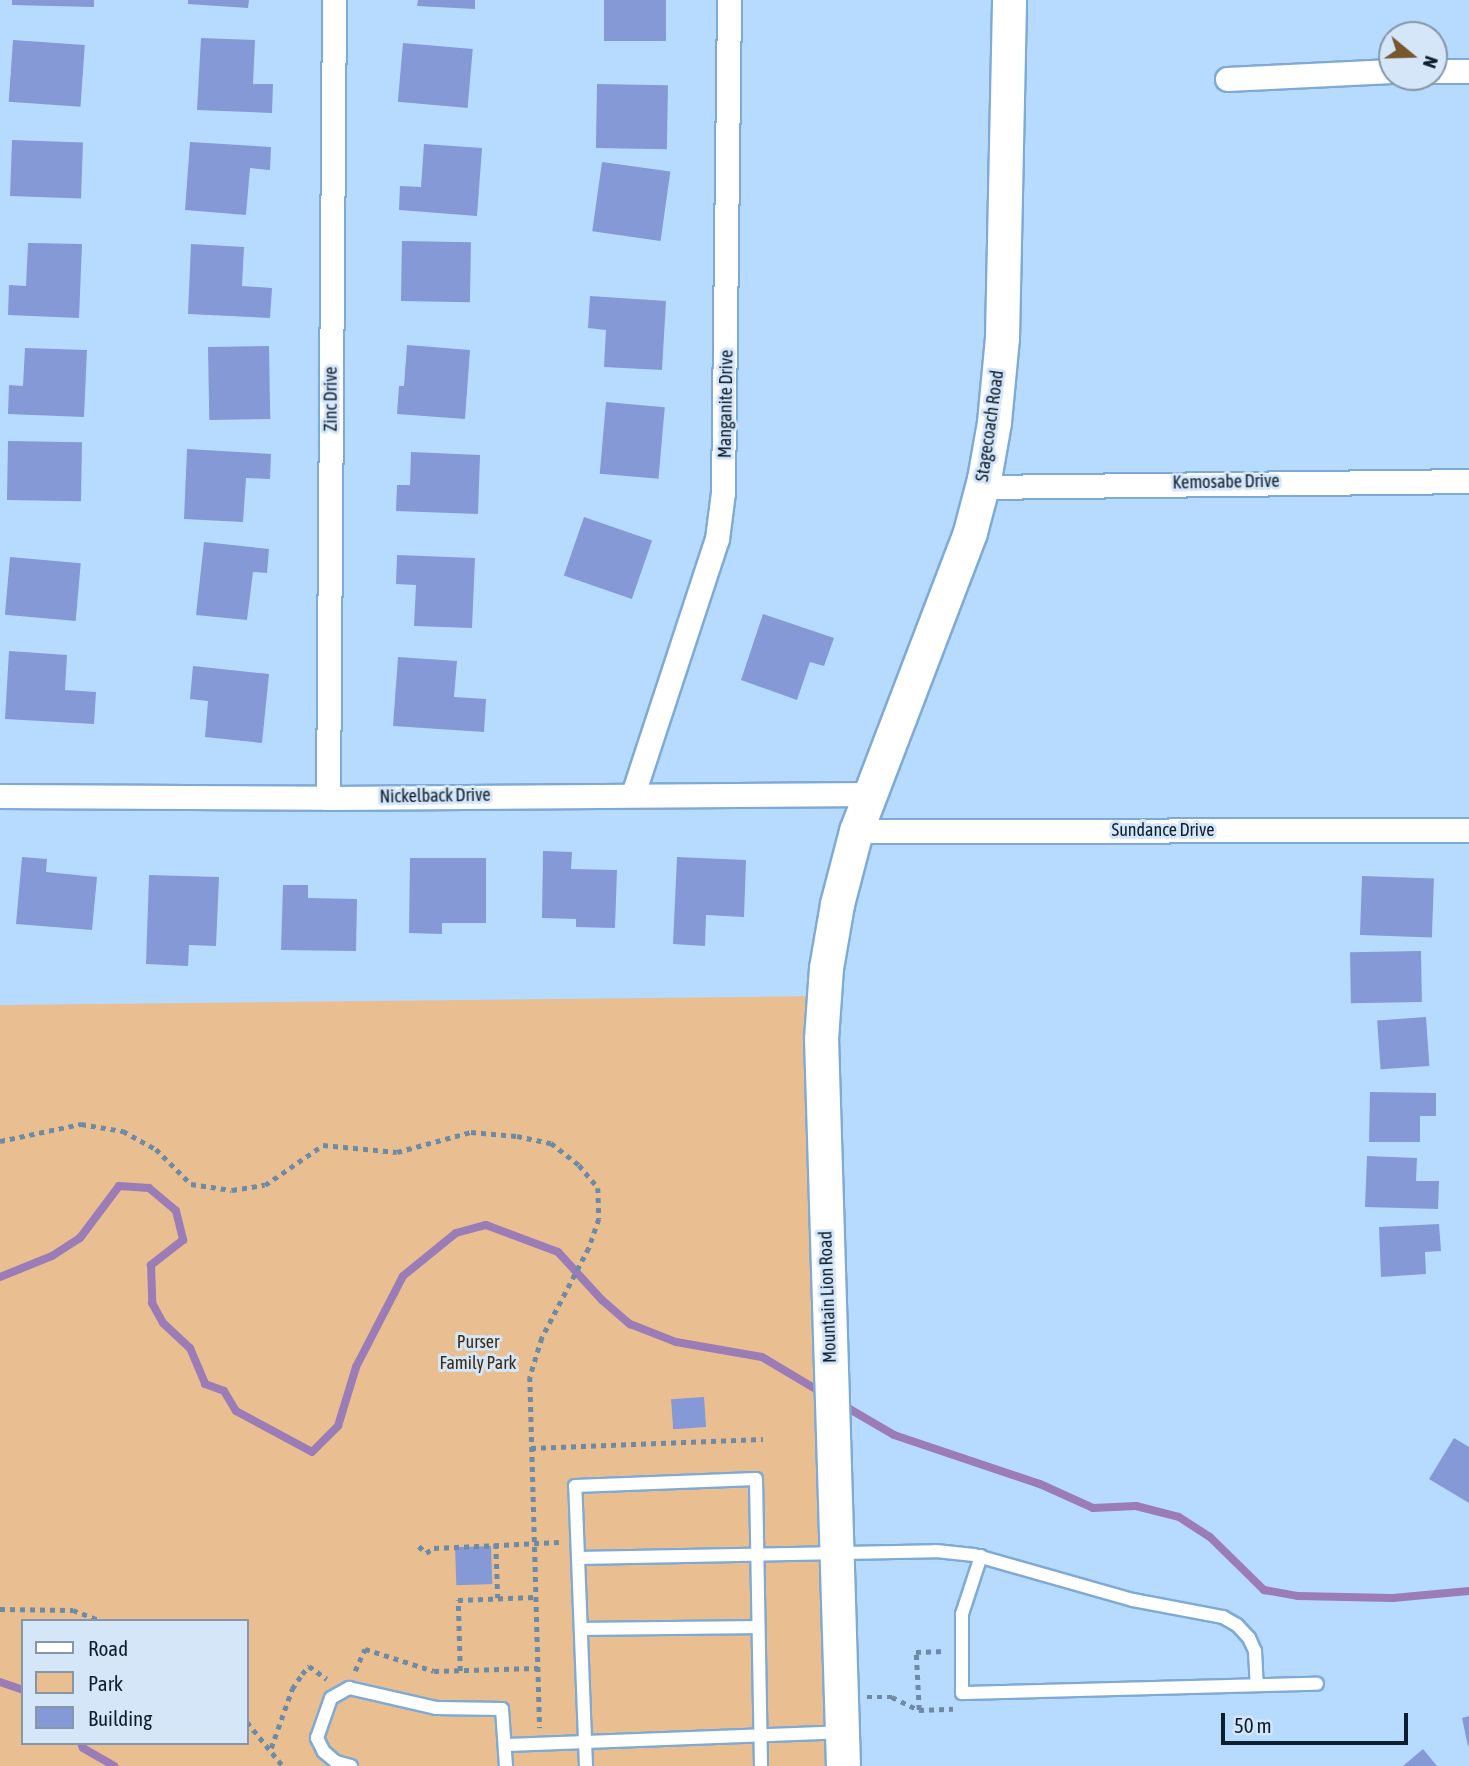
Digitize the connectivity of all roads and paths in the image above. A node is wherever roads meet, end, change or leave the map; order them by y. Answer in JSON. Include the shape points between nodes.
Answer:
{"nodes":[{"id":1,"x":334,"y":0,"type":"edge"},
{"id":2,"x":729,"y":0,"type":"edge"},
{"id":3,"x":1009,"y":0,"type":"edge"},
{"id":4,"x":1448,"y":71,"type":"edge"},
{"id":5,"x":1469,"y":71,"type":"edge"},
{"id":6,"x":1378,"y":72,"type":"edge"},
{"id":7,"x":1227,"y":79,"type":"dead end"},
{"id":8,"x":1469,"y":481,"type":"edge"},
{"id":9,"x":982,"y":487,"type":"junction"},
{"id":10,"x":633,"y":794,"type":"junction"},
{"id":11,"x":870,"y":794,"type":"junction"},
{"id":12,"x":0,"y":796,"type":"edge"},
{"id":13,"x":328,"y":798,"type":"junction"},
{"id":14,"x":1469,"y":830,"type":"edge"},
{"id":15,"x":856,"y":831,"type":"junction"},
{"id":16,"x":0,"y":1141,"type":"edge"},
{"id":17,"x":763,"y":1439,"type":"dead end"},
{"id":18,"x":531,"y":1448,"type":"junction"},
{"id":19,"x":578,"y":1541,"type":"junction"},
{"id":20,"x":534,"y":1543,"type":"junction"},
{"id":21,"x":496,"y":1544,"type":"junction"},
{"id":22,"x":419,"y":1546,"type":"dead end"},
{"id":23,"x":838,"y":1552,"type":"junction"},
{"id":24,"x":757,"y":1554,"type":"junction"},
{"id":25,"x":981,"y":1556,"type":"junction"},
{"id":26,"x":578,"y":1558,"type":"junction"},
{"id":27,"x":536,"y":1597,"type":"junction"},
{"id":28,"x":498,"y":1598,"type":"junction"},
{"id":29,"x":0,"y":1609,"type":"edge"},
{"id":30,"x":96,"y":1619,"type":"edge"},
{"id":31,"x":758,"y":1627,"type":"junction"},
{"id":32,"x":581,"y":1629,"type":"junction"},
{"id":33,"x":961,"y":1650,"type":"junction"},
{"id":34,"x":460,"y":1671,"type":"dead end"},
{"id":35,"x":1317,"y":1684,"type":"dead end"},
{"id":36,"x":1257,"y":1685,"type":"junction"},
{"id":37,"x":962,"y":1693,"type":"junction"},
{"id":38,"x":841,"y":1697,"type":"junction"},
{"id":39,"x":919,"y":1710,"type":"junction"},
{"id":40,"x":248,"y":1723,"type":"edge"},
{"id":41,"x":842,"y":1732,"type":"junction"},
{"id":42,"x":760,"y":1736,"type":"junction"},
{"id":43,"x":585,"y":1742,"type":"junction"},
{"id":44,"x":541,"y":1743,"type":"junction"},
{"id":45,"x":506,"y":1745,"type":"junction"},
{"id":46,"x":283,"y":1766,"type":"edge"},
{"id":47,"x":351,"y":1766,"type":"edge"},
{"id":48,"x":506,"y":1766,"type":"edge"},
{"id":49,"x":586,"y":1766,"type":"edge"},
{"id":50,"x":761,"y":1766,"type":"edge"},
{"id":51,"x":843,"y":1766,"type":"edge"}],
"edges":[{"from":1,"to":13,"type":"street","name":"Zinc Drive"},
{"from":2,"to":10,"type":"street","name":"Manganite Drive","via":[[723,492],[717,539]]},
{"from":3,"to":9,"type":"street","name":"Stagecoach Road","via":[[1002,337]]},
{"from":4,"to":5,"type":"street"},
{"from":6,"to":7,"type":"street"},
{"from":8,"to":9,"type":"street","name":"Kemosabe Drive"},
{"from":9,"to":11,"type":"street","name":"Stagecoach Road","via":[[970,532]]},
{"from":10,"to":11,"type":"street","name":"Nickelback Drive"},
{"from":10,"to":13,"type":"street","name":"Nickelback Drive"},
{"from":11,"to":15,"type":"street","name":"Stagecoach Road"},
{"from":12,"to":13,"type":"street","name":"Nickelback Drive"},
{"from":14,"to":15,"type":"street","name":"Sundance Drive"},
{"from":15,"to":23,"type":"street","name":"Mountain Lion Road","via":[[826,968],[821,1039]]},
{"from":16,"to":18,"type":"path","via":[[81,1124],[124,1131],[156,1149],[191,1184],[232,1190],[265,1185],[323,1145],[397,1152],[471,1132],[551,1143],[598,1188],[599,1219],[533,1360]]},
{"from":17,"to":18,"type":"path"},
{"from":18,"to":20,"type":"path"},
{"from":19,"to":20,"type":"path"},
{"from":19,"to":24,"type":"lane","via":[[575,1486],[756,1479]]},
{"from":19,"to":26,"type":"lane"},
{"from":20,"to":21,"type":"path"},
{"from":20,"to":27,"type":"path"},
{"from":21,"to":22,"type":"path","via":[[434,1548],[426,1553]]},
{"from":21,"to":28,"type":"path"},
{"from":23,"to":24,"type":"lane"},
{"from":23,"to":25,"type":"lane","via":[[936,1551]]},
{"from":23,"to":38,"type":"street","name":"Mountain Lion Road"},
{"from":24,"to":26,"type":"lane"},
{"from":24,"to":31,"type":"lane"},
{"from":25,"to":33,"type":"lane","via":[[962,1614]]},
{"from":25,"to":36,"type":"lane","via":[[1133,1600],[1223,1617],[1249,1638],[1255,1651]]},
{"from":26,"to":32,"type":"lane"},
{"from":27,"to":28,"type":"path"},
{"from":27,"to":44,"type":"path"},
{"from":28,"to":34,"type":"path","via":[[458,1600]]},
{"from":29,"to":30,"type":"path","via":[[73,1610]]},
{"from":31,"to":32,"type":"lane"},
{"from":31,"to":42,"type":"lane"},
{"from":32,"to":43,"type":"lane"},
{"from":33,"to":37,"type":"lane"},
{"from":33,"to":39,"type":"path","via":[[916,1652]]},
{"from":35,"to":36,"type":"lane"},
{"from":36,"to":37,"type":"lane"},
{"from":37,"to":39,"type":"path","via":[[962,1708]]},
{"from":38,"to":39,"type":"path","via":[[892,1697]]},
{"from":38,"to":41,"type":"street","name":"Mountain Lion Road"},
{"from":40,"to":46,"type":"path"},
{"from":41,"to":42,"type":"lane"},
{"from":41,"to":51,"type":"street","name":"Mountain Lion Road"},
{"from":42,"to":43,"type":"lane"},
{"from":42,"to":50,"type":"lane"},
{"from":43,"to":44,"type":"lane"},
{"from":43,"to":49,"type":"lane"},
{"from":44,"to":45,"type":"lane"},
{"from":45,"to":47,"type":"lane","via":[[502,1709],[436,1708],[349,1688],[331,1698],[317,1738],[336,1762]]},
{"from":45,"to":48,"type":"lane"}]}
